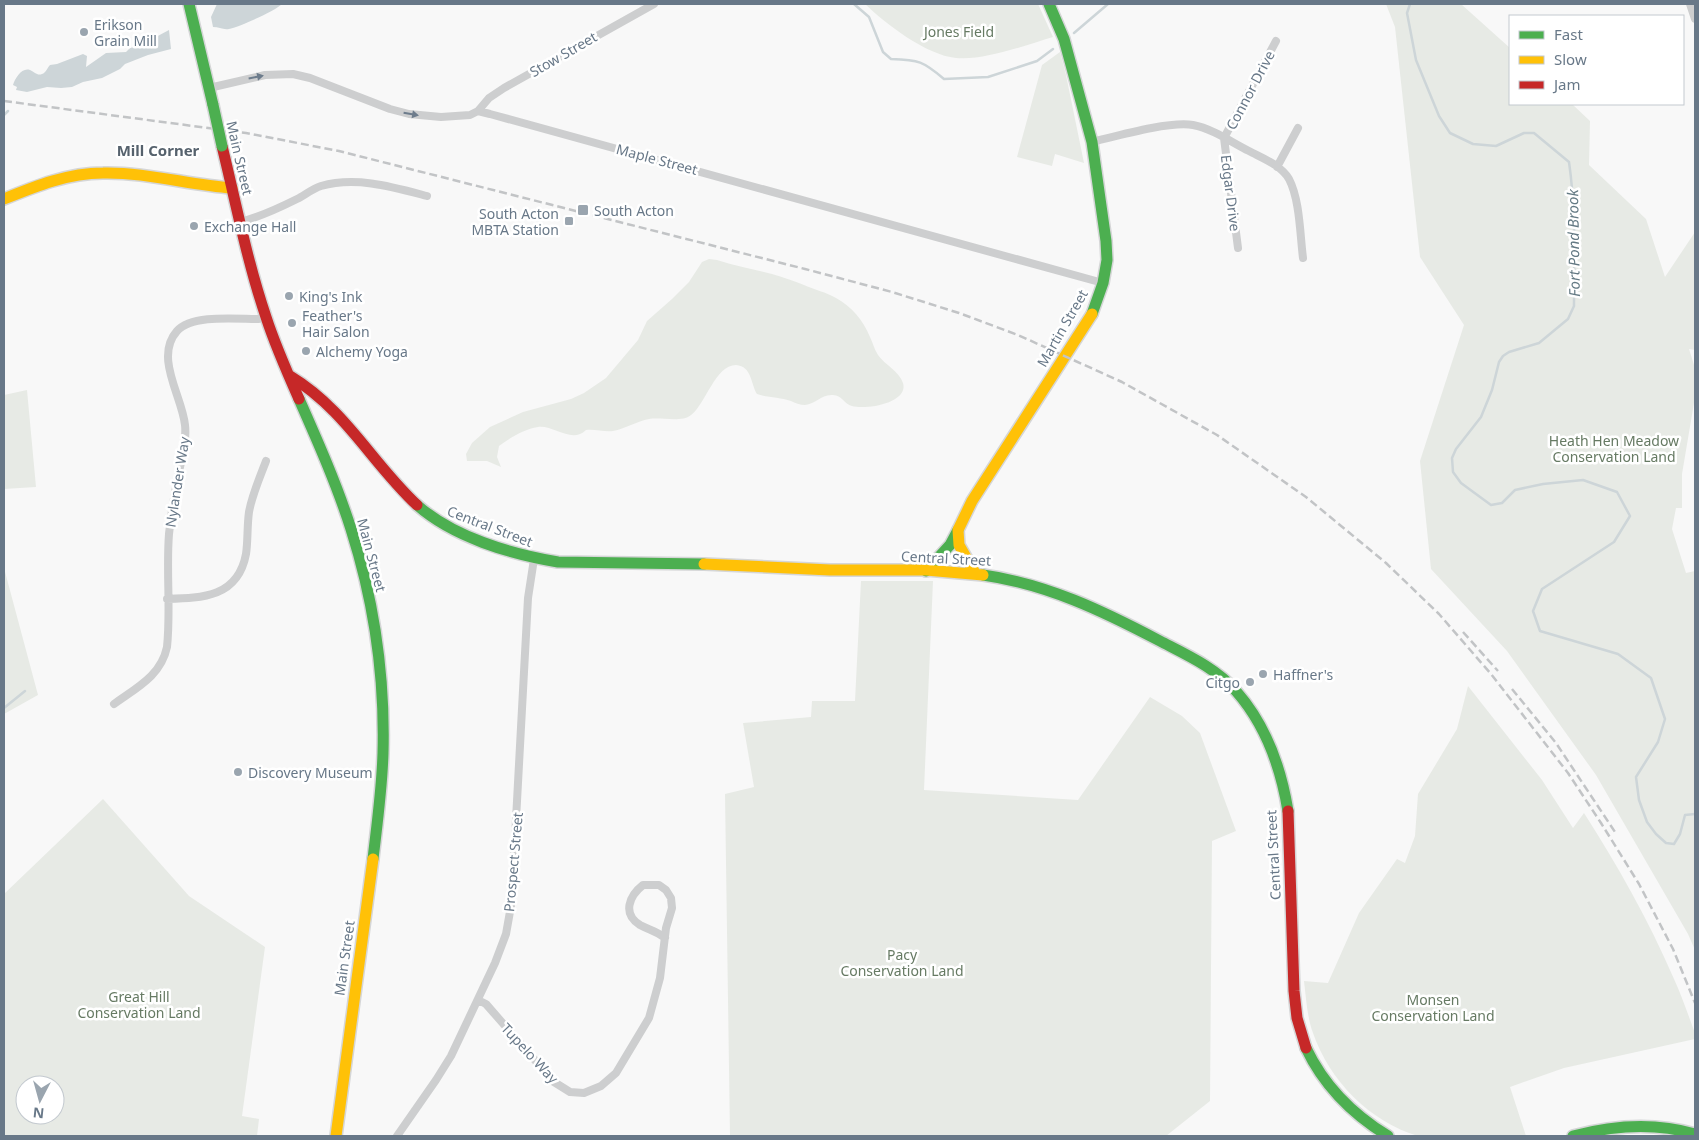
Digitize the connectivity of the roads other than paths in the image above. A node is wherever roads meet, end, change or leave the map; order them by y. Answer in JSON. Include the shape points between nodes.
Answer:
{"nodes":[{"id":1,"x":189,"y":4,"type":"edge"},
{"id":2,"x":654,"y":4,"type":"edge"},
{"id":3,"x":1049,"y":4,"type":"edge"},
{"id":4,"x":1690,"y":4,"type":"edge"},
{"id":5,"x":1695,"y":19,"type":"edge"},
{"id":6,"x":1276,"y":41,"type":"dead end"},
{"id":7,"x":208,"y":88,"type":"junction"},
{"id":8,"x":478,"y":112,"type":"junction"},
{"id":9,"x":1298,"y":128,"type":"dead end"},
{"id":10,"x":1224,"y":138,"type":"junction"},
{"id":11,"x":1092,"y":142,"type":"junction"},
{"id":12,"x":1278,"y":167,"type":"junction"},
{"id":13,"x":232,"y":188,"type":"junction"},
{"id":14,"x":427,"y":196,"type":"dead end"},
{"id":15,"x":4,"y":199,"type":"edge"},
{"id":16,"x":240,"y":222,"type":"junction"},
{"id":17,"x":1238,"y":248,"type":"dead end"},
{"id":18,"x":1303,"y":258,"type":"dead end"},
{"id":19,"x":1103,"y":283,"type":"junction"},
{"id":20,"x":266,"y":317,"type":"junction"},
{"id":21,"x":290,"y":376,"type":"junction"},
{"id":22,"x":266,"y":461,"type":"dead end"},
{"id":23,"x":958,"y":530,"type":"junction"},
{"id":24,"x":534,"y":559,"type":"junction"},
{"id":25,"x":926,"y":571,"type":"junction"},
{"id":26,"x":974,"y":573,"type":"junction"},
{"id":27,"x":167,"y":599,"type":"junction"},
{"id":28,"x":114,"y":704,"type":"dead end"},
{"id":29,"x":665,"y":938,"type":"junction"},
{"id":30,"x":478,"y":1000,"type":"junction"},
{"id":31,"x":1695,"y":1134,"type":"edge"},
{"id":32,"x":336,"y":1136,"type":"edge"},
{"id":33,"x":397,"y":1136,"type":"edge"},
{"id":34,"x":1388,"y":1136,"type":"edge"},
{"id":35,"x":1573,"y":1136,"type":"edge"}],
"edges":[{"from":1,"to":7,"type":"street","name":"Main Street"},
{"from":2,"to":8,"type":"street","name":"Stow Street","via":[[504,88],[489,98]]},
{"from":3,"to":11,"type":"street","name":"Martin Street","via":[[1064,39]]},
{"from":4,"to":5,"type":"street"},
{"from":6,"to":10,"type":"street","name":"Connor Drive"},
{"from":7,"to":8,"type":"street","name":"Maple Street","one_way":true,"via":[[265,75],[293,74],[409,114],[446,117]]},
{"from":7,"to":13,"type":"street","name":"Main Street","bridge":true},
{"from":8,"to":19,"type":"street","name":"Maple Street"},
{"from":9,"to":12,"type":"street"},
{"from":10,"to":11,"type":"street","via":[[1205,129],[1182,125]]},
{"from":10,"to":12,"type":"street"},
{"from":10,"to":17,"type":"street","name":"Edgar Drive"},
{"from":11,"to":19,"type":"street","name":"Martin Street","via":[[1106,241]]},
{"from":12,"to":18,"type":"street","via":[[1288,178],[1293,191]]},
{"from":13,"to":15,"type":"street","via":[[100,172],[53,180]]},
{"from":13,"to":16,"type":"street","name":"Main Street"},
{"from":14,"to":16,"type":"street","via":[[368,183],[336,184],[318,187]]},
{"from":16,"to":20,"type":"street","name":"Main Street"},
{"from":19,"to":23,"type":"street","name":"Martin Street","via":[[1088,320],[972,501]]},
{"from":20,"to":21,"type":"street","name":"Main Street"},
{"from":20,"to":27,"type":"street","name":"Nylander Way","via":[[195,321],[181,327],[171,341],[168,356],[185,431],[169,535]]},
{"from":21,"to":24,"type":"street","name":"Central Street","via":[[314,392],[339,416],[426,514],[477,539]]},
{"from":21,"to":32,"type":"street","name":"Main Street","via":[[354,539],[373,617],[383,714],[378,820]]},
{"from":22,"to":27,"type":"street","via":[[250,507],[246,552],[238,575],[229,586],[212,595]]},
{"from":23,"to":25,"type":"street","name":"Martin Street","via":[[950,545]]},
{"from":23,"to":26,"type":"street","via":[[959,545]]},
{"from":24,"to":25,"type":"street","name":"Central Street"},
{"from":24,"to":30,"type":"street","name":"Prospect Street","via":[[528,598],[511,906],[506,934]]},
{"from":25,"to":26,"type":"street","name":"Central Street"},
{"from":26,"to":34,"type":"street","name":"Central Street","via":[[1047,588],[1113,616],[1214,672],[1250,708],[1265,734],[1278,768],[1289,817],[1293,980],[1299,1026],[1317,1069],[1347,1106]]},
{"from":27,"to":28,"type":"street","name":"Nylander Way","via":[[168,642],[162,664],[151,677]]},
{"from":29,"to":29,"type":"street","name":"Tupelo Way","via":[[671,898],[659,885],[643,885],[631,896],[630,911],[640,925]]},
{"from":29,"to":30,"type":"street","name":"Tupelo Way","via":[[660,978],[649,1018],[616,1073],[601,1086],[584,1093],[570,1092],[554,1082],[486,1004]]},
{"from":30,"to":33,"type":"street","name":"Prospect Street","via":[[452,1056]]},
{"from":31,"to":35,"type":"street","via":[[1664,1127],[1629,1125]]}]}
